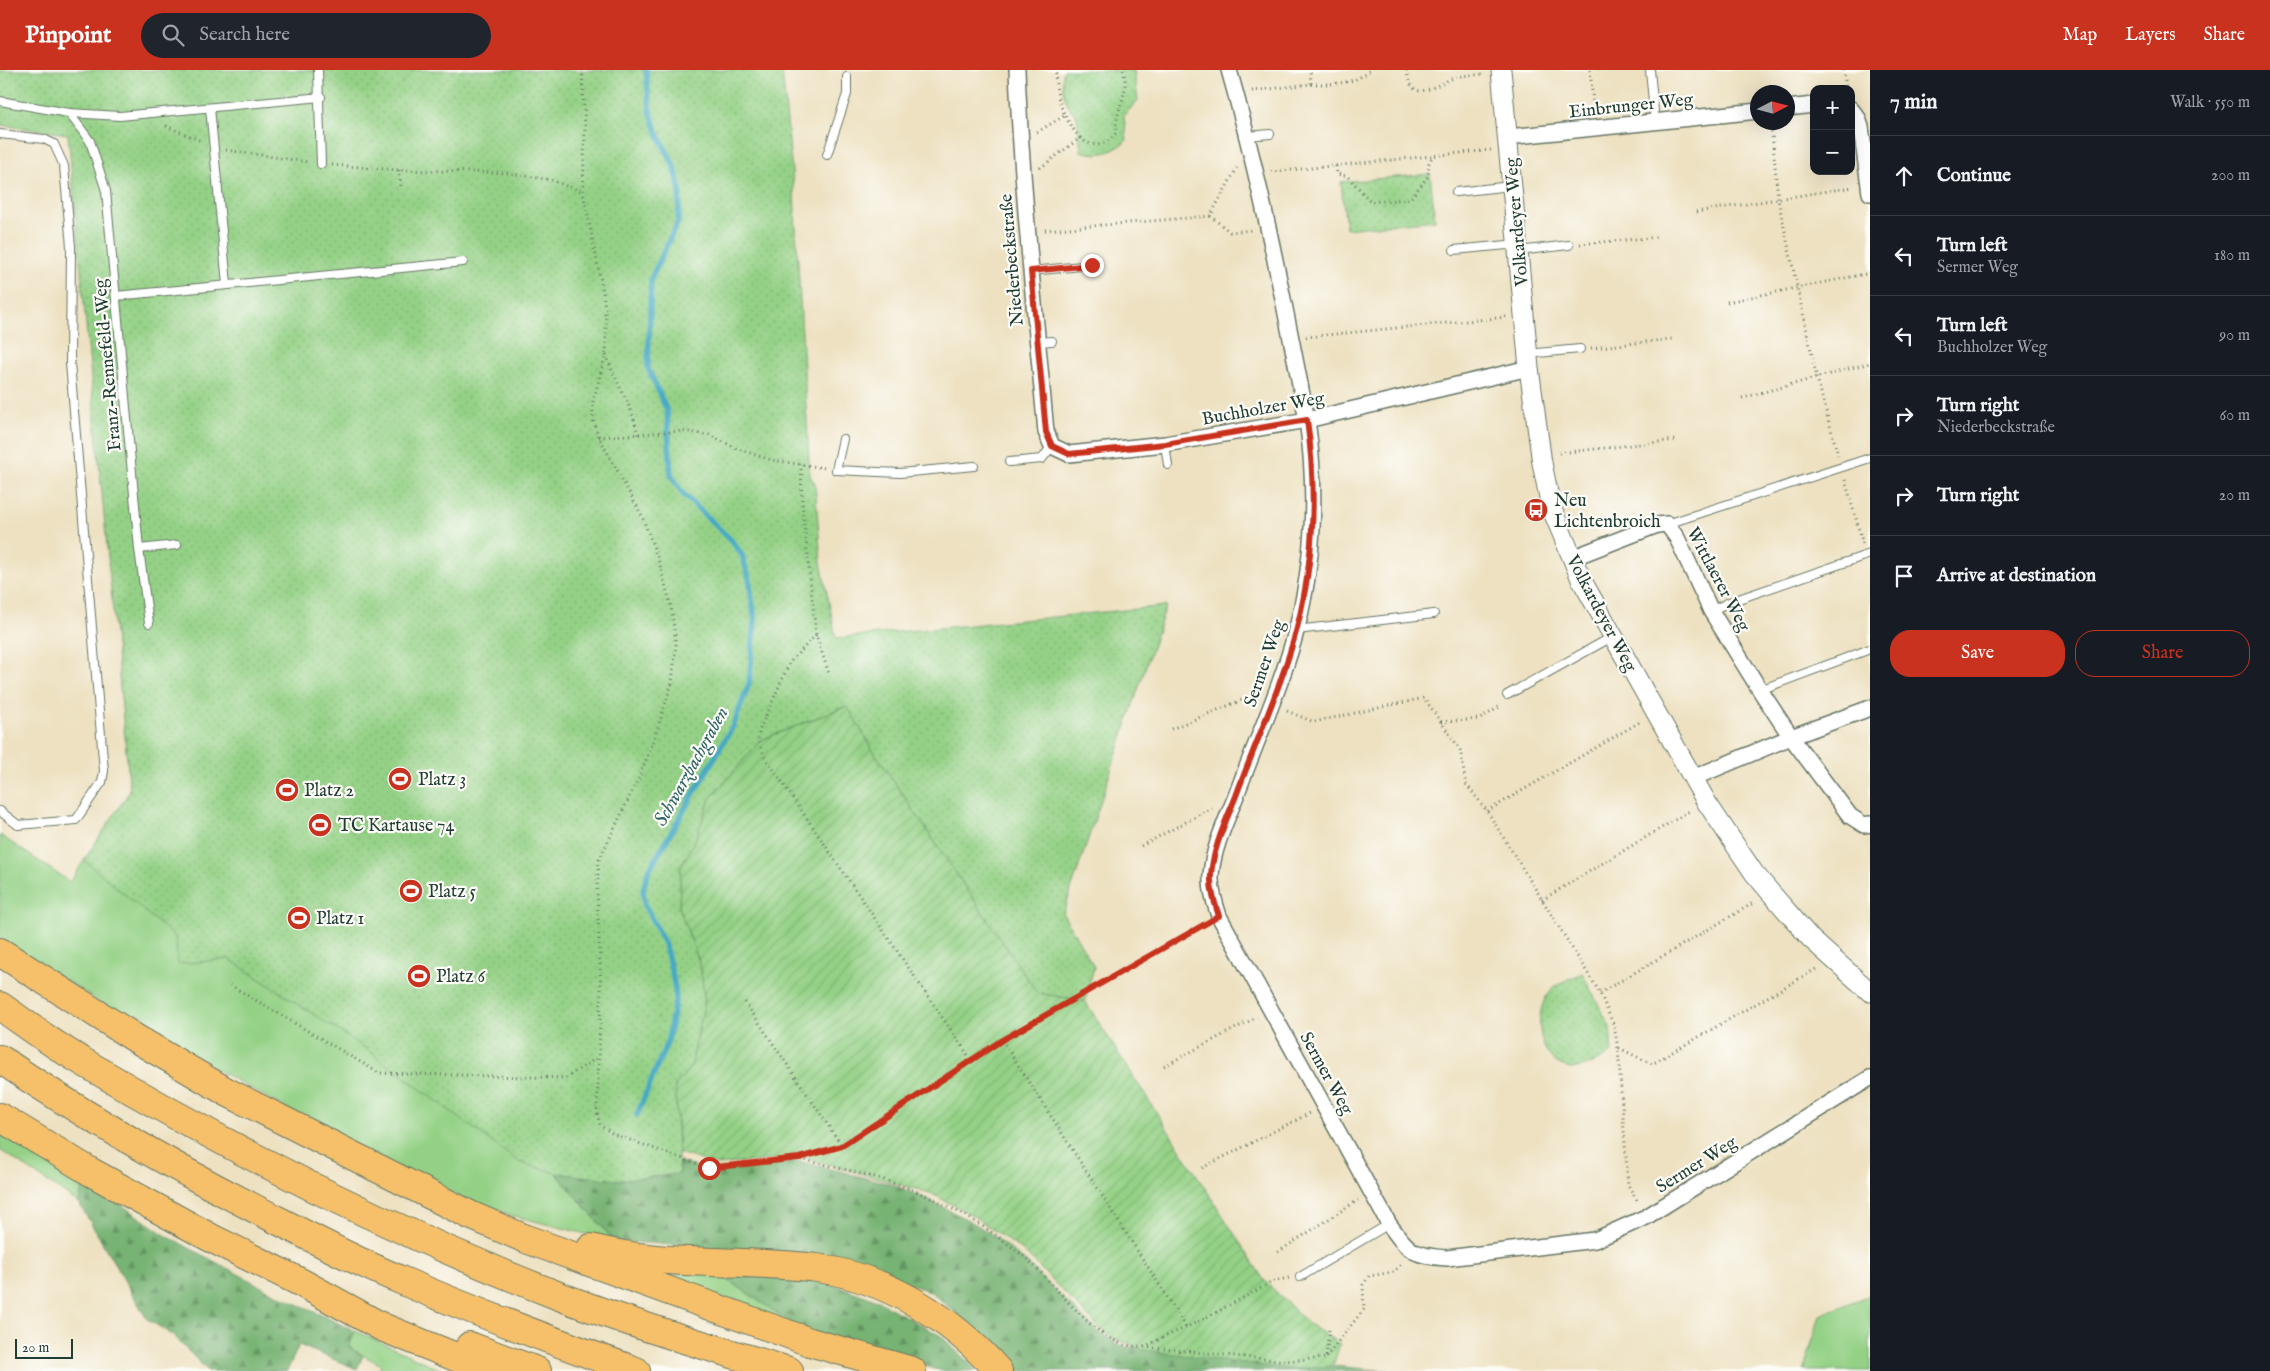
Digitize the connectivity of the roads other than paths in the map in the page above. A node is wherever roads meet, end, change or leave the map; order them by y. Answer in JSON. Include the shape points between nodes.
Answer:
{"nodes":[{"id":1,"x":318,"y":70,"type":"edge"},
{"id":2,"x":1017,"y":70,"type":"edge"},
{"id":3,"x":1229,"y":70,"type":"edge"},
{"id":4,"x":1650,"y":70,"type":"edge"},
{"id":5,"x":1501,"y":71,"type":"edge"},
{"id":6,"x":847,"y":77,"type":"dead end"},
{"id":7,"x":320,"y":97,"type":"junction"},
{"id":8,"x":0,"y":102,"type":"edge"},
{"id":9,"x":1810,"y":106,"type":"edge"},
{"id":10,"x":1795,"y":107,"type":"edge"},
{"id":11,"x":210,"y":108,"type":"junction"},
{"id":12,"x":69,"y":112,"type":"junction"},
{"id":13,"x":1750,"y":112,"type":"edge"},
{"id":14,"x":1855,"y":114,"type":"edge"},
{"id":15,"x":1655,"y":122,"type":"junction"},
{"id":16,"x":0,"y":134,"type":"edge"},
{"id":17,"x":1270,"y":134,"type":"dead end"},
{"id":18,"x":1866,"y":135,"type":"edge"},
{"id":19,"x":1249,"y":141,"type":"junction"},
{"id":20,"x":1509,"y":143,"type":"junction"},
{"id":21,"x":827,"y":155,"type":"dead end"},
{"id":22,"x":321,"y":164,"type":"road end"},
{"id":23,"x":1513,"y":186,"type":"junction"},
{"id":24,"x":1869,"y":189,"type":"edge"},
{"id":25,"x":1456,"y":192,"type":"dead end"},
{"id":26,"x":1569,"y":246,"type":"road end"},
{"id":27,"x":1518,"y":247,"type":"junction"},
{"id":28,"x":1454,"y":250,"type":"dead end"},
{"id":29,"x":462,"y":262,"type":"dead end"},
{"id":30,"x":1092,"y":265,"type":"dead end"},
{"id":31,"x":1031,"y":271,"type":"junction"},
{"id":32,"x":227,"y":284,"type":"junction"},
{"id":33,"x":116,"y":296,"type":"junction"},
{"id":34,"x":1580,"y":349,"type":"road end"},
{"id":35,"x":1528,"y":361,"type":"junction"},
{"id":36,"x":1307,"y":420,"type":"junction"},
{"id":37,"x":843,"y":439,"type":"dead end"},
{"id":38,"x":1165,"y":444,"type":"junction"},
{"id":39,"x":1052,"y":446,"type":"junction"},
{"id":40,"x":1870,"y":458,"type":"edge"},
{"id":41,"x":1009,"y":462,"type":"dead end"},
{"id":42,"x":1168,"y":465,"type":"dead end"},
{"id":43,"x":974,"y":466,"type":"dead end"},
{"id":44,"x":1667,"y":524,"type":"junction"},
{"id":45,"x":177,"y":545,"type":"dead end"},
{"id":46,"x":139,"y":549,"type":"junction"},
{"id":47,"x":1868,"y":555,"type":"edge"},
{"id":48,"x":1572,"y":558,"type":"junction"},
{"id":49,"x":1711,"y":610,"type":"junction"},
{"id":50,"x":1434,"y":614,"type":"dead end"},
{"id":51,"x":149,"y":623,"type":"dead end"},
{"id":52,"x":1296,"y":630,"type":"junction"},
{"id":53,"x":1614,"y":636,"type":"junction"},
{"id":54,"x":1870,"y":649,"type":"edge"},
{"id":55,"x":1760,"y":690,"type":"junction"},
{"id":56,"x":1507,"y":696,"type":"road end"},
{"id":57,"x":1870,"y":708,"type":"edge"},
{"id":58,"x":1791,"y":737,"type":"junction"},
{"id":59,"x":1693,"y":778,"type":"junction"},
{"id":60,"x":0,"y":811,"type":"edge"},
{"id":61,"x":1870,"y":824,"type":"edge"},
{"id":62,"x":0,"y":952,"type":"edge"},
{"id":63,"x":1870,"y":992,"type":"edge"},
{"id":64,"x":0,"y":1006,"type":"edge"},
{"id":65,"x":0,"y":1060,"type":"edge"},
{"id":66,"x":1870,"y":1078,"type":"edge"},
{"id":67,"x":0,"y":1117,"type":"edge"},
{"id":68,"x":455,"y":1208,"type":"junction"},
{"id":69,"x":1389,"y":1224,"type":"junction"},
{"id":70,"x":1300,"y":1277,"type":"road end"},
{"id":71,"x":300,"y":1282,"type":"junction"},
{"id":72,"x":490,"y":1371,"type":"edge"},
{"id":73,"x":537,"y":1371,"type":"edge"},
{"id":74,"x":636,"y":1371,"type":"edge"},
{"id":75,"x":789,"y":1371,"type":"edge"},
{"id":76,"x":912,"y":1371,"type":"edge"},
{"id":77,"x":998,"y":1371,"type":"edge"}],
"edges":[{"from":1,"to":7,"type":"lane"},
{"from":2,"to":31,"type":"street","name":"Niederbeckstraße"},
{"from":3,"to":19,"type":"street"},
{"from":4,"to":15,"type":"lane"},
{"from":5,"to":20,"type":"street","name":"Volkardeyer Weg"},
{"from":6,"to":21,"type":"lane","via":[[847,94]]},
{"from":7,"to":11,"type":"lane"},
{"from":7,"to":22,"type":"lane"},
{"from":8,"to":12,"type":"lane"},
{"from":9,"to":10,"type":"street"},
{"from":11,"to":12,"type":"lane","via":[[120,116]]},
{"from":11,"to":32,"type":"lane"},
{"from":12,"to":33,"type":"lane","name":"Franz-Rennefeld-Weg","via":[[90,142],[106,191]]},
{"from":13,"to":15,"type":"street","name":"Einbrunger Weg"},
{"from":14,"to":18,"type":"street"},
{"from":15,"to":20,"type":"street","name":"Einbrunger Weg"},
{"from":16,"to":60,"type":"lane","via":[[44,139],[54,144],[64,166],[71,247],[70,363],[104,771],[102,782],[76,820],[18,825]]},
{"from":17,"to":19,"type":"lane"},
{"from":18,"to":24,"type":"street"},
{"from":19,"to":36,"type":"street","via":[[1270,228]]},
{"from":20,"to":23,"type":"street","name":"Volkardeyer Weg"},
{"from":23,"to":25,"type":"lane"},
{"from":23,"to":27,"type":"street","name":"Volkardeyer Weg"},
{"from":26,"to":27,"type":"lane"},
{"from":27,"to":28,"type":"lane"},
{"from":27,"to":35,"type":"street","name":"Volkardeyer Weg"},
{"from":29,"to":32,"type":"lane"},
{"from":30,"to":31,"type":"lane"},
{"from":31,"to":39,"type":"street","name":"Niederbeckstraße","via":[[1045,342],[1046,432]]},
{"from":32,"to":33,"type":"lane"},
{"from":33,"to":46,"type":"lane","name":"Franz-Rennefeld-Weg"},
{"from":34,"to":35,"type":"lane"},
{"from":35,"to":36,"type":"street","name":"Buchholzer Weg"},
{"from":35,"to":48,"type":"street","name":"Volkardeyer Weg","via":[[1540,455],[1551,507]]},
{"from":36,"to":38,"type":"street","name":"Buchholzer Weg"},
{"from":36,"to":52,"type":"street","name":"Sermer Weg","via":[[1311,447],[1312,524],[1306,586]]},
{"from":37,"to":43,"type":"lane","via":[[836,470],[900,473]]},
{"from":38,"to":39,"type":"street","name":"Buchholzer Weg","via":[[1069,454]]},
{"from":38,"to":42,"type":"lane"},
{"from":39,"to":41,"type":"lane","via":[[1042,458]]},
{"from":40,"to":44,"type":"lane"},
{"from":44,"to":48,"type":"street","name":"Wittlaerer Weg"},
{"from":44,"to":49,"type":"street","name":"Wittlaerer Weg","via":[[1677,538]]},
{"from":45,"to":46,"type":"lane"},
{"from":46,"to":51,"type":"lane","name":"Franz-Rennefeld-Weg"},
{"from":47,"to":49,"type":"lane"},
{"from":48,"to":53,"type":"street","name":"Volkardeyer Weg"},
{"from":49,"to":55,"type":"street","name":"Wittlaerer Weg"},
{"from":50,"to":52,"type":"lane"},
{"from":52,"to":69,"type":"street","name":"Sermer Weg","via":[[1218,842],[1211,876],[1214,900],[1219,916]]},
{"from":53,"to":56,"type":"lane"},
{"from":53,"to":59,"type":"street","name":"Volkardeyer Weg"},
{"from":54,"to":55,"type":"lane"},
{"from":55,"to":58,"type":"street","name":"Wittlaerer Weg"},
{"from":57,"to":58,"type":"street"},
{"from":58,"to":59,"type":"street"},
{"from":58,"to":61,"type":"street","name":"Wittlaerer Weg","via":[[1850,816],[1864,825]]},
{"from":59,"to":63,"type":"street","name":"Volkardeyer Weg","via":[[1754,873],[1811,939]]},
{"from":62,"to":68,"type":"highway","via":[[134,1038],[227,1092]]},
{"from":64,"to":75,"type":"highway","via":[[78,1060],[233,1147],[410,1235],[561,1297]]},
{"from":65,"to":74,"type":"highway","via":[[62,1101],[208,1186],[316,1240],[402,1281],[547,1340]]},
{"from":66,"to":69,"type":"street","name":"Sermer Weg","via":[[1646,1217],[1595,1240],[1447,1258],[1429,1257],[1412,1251]]},
{"from":67,"to":71,"type":"highway","via":[[185,1224]]},
{"from":68,"to":76,"type":"highway","via":[[526,1239],[810,1342]]},
{"from":68,"to":77,"type":"highway","via":[[641,1259],[800,1266],[840,1272],[910,1300],[947,1323]]},
{"from":69,"to":70,"type":"lane"},
{"from":71,"to":72,"type":"highway","via":[[382,1327]]},
{"from":71,"to":73,"type":"highway"}]}
